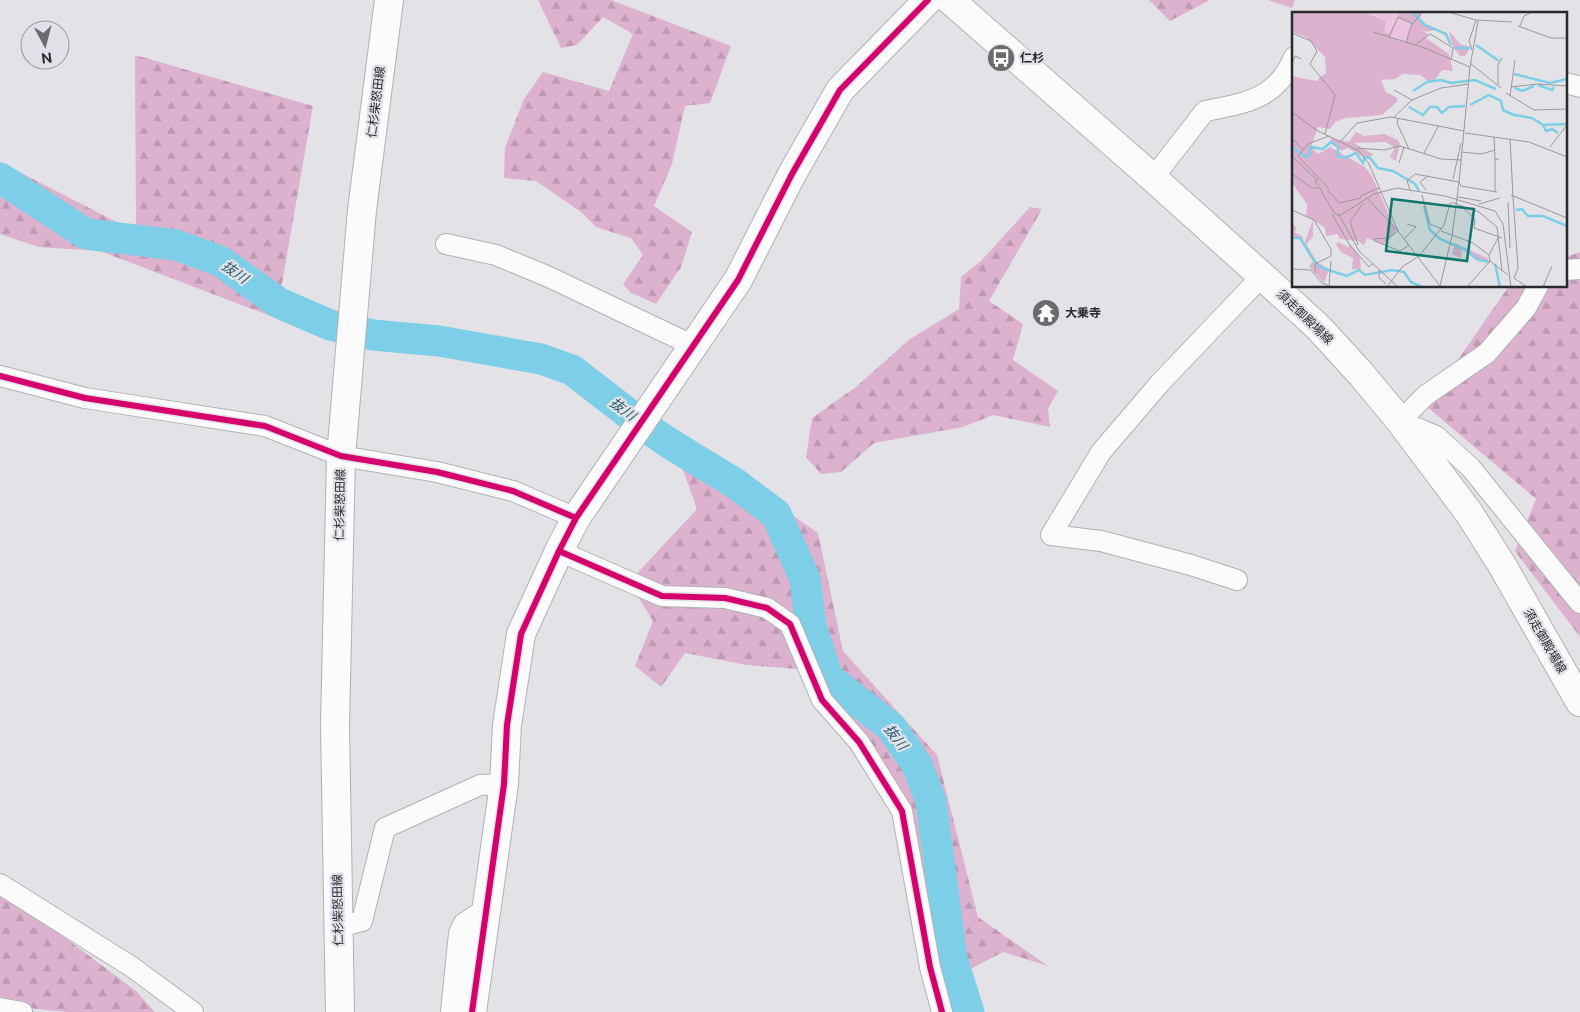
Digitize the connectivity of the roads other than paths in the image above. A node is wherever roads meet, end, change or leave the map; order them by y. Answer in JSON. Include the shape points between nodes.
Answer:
{"nodes":[{"id":1,"x":389,"y":0,"type":"edge"},
{"id":2,"x":928,"y":0,"type":"edge"},
{"id":3,"x":950,"y":0,"type":"edge"},
{"id":4,"x":1292,"y":60,"type":"edge"},
{"id":5,"x":1153,"y":178,"type":"junction"},
{"id":6,"x":446,"y":244,"type":"dead end"},
{"id":7,"x":1262,"y":276,"type":"junction"},
{"id":8,"x":1537,"y":288,"type":"edge"},
{"id":9,"x":694,"y":346,"type":"junction"},
{"id":10,"x":0,"y":376,"type":"edge"},
{"id":11,"x":1400,"y":421,"type":"junction"},
{"id":12,"x":341,"y":456,"type":"junction"},
{"id":13,"x":576,"y":518,"type":"junction"},
{"id":14,"x":559,"y":551,"type":"junction"},
{"id":15,"x":1237,"y":580,"type":"dead end"},
{"id":16,"x":1580,"y":603,"type":"edge"},
{"id":17,"x":1580,"y":702,"type":"edge"},
{"id":18,"x":504,"y":784,"type":"junction"},
{"id":19,"x":0,"y":884,"type":"edge"},
{"id":20,"x":486,"y":909,"type":"junction"},
{"id":21,"x":338,"y":927,"type":"junction"},
{"id":22,"x":0,"y":1008,"type":"edge"},
{"id":23,"x":22,"y":1012,"type":"edge"},
{"id":24,"x":193,"y":1012,"type":"edge"},
{"id":25,"x":340,"y":1012,"type":"edge"},
{"id":26,"x":451,"y":1012,"type":"edge"},
{"id":27,"x":472,"y":1012,"type":"edge"},
{"id":28,"x":942,"y":1012,"type":"edge"}],
"edges":[{"from":1,"to":12,"type":"main road","name":"仁杉柴怒田線","via":[[362,210]]},
{"from":2,"to":9,"type":"main road","via":[[840,90],[792,174],[738,280]]},
{"from":3,"to":5,"type":"main road","name":"須走御殿場線"},
{"from":4,"to":5,"type":"street","via":[[1285,74],[1268,92],[1245,103],[1205,111]]},
{"from":5,"to":7,"type":"main road","name":"須走御殿場線"},
{"from":6,"to":9,"type":"street","via":[[496,256],[540,274]]},
{"from":7,"to":11,"type":"main road","name":"須走御殿場線","via":[[1318,327]]},
{"from":7,"to":15,"type":"street","via":[[1160,383],[1101,452],[1051,535],[1101,541]]},
{"from":8,"to":11,"type":"street","via":[[1526,308],[1487,353],[1426,395]]},
{"from":9,"to":13,"type":"main road"},
{"from":10,"to":12,"type":"street","via":[[85,398],[265,426]]},
{"from":11,"to":16,"type":"street","via":[[1436,436],[1470,468]]},
{"from":11,"to":17,"type":"main road","name":"須走御殿場線","via":[[1502,565]]},
{"from":12,"to":13,"type":"street","via":[[437,472],[503,489]]},
{"from":12,"to":21,"type":"main road","name":"仁杉柴怒田線","via":[[335,726]]},
{"from":13,"to":14,"type":"main road"},
{"from":14,"to":18,"type":"main road","via":[[521,634],[507,725]]},
{"from":14,"to":28,"type":"street","via":[[662,596],[725,598],[767,608],[790,624],[822,700],[859,742],[902,811],[927,950]]},
{"from":18,"to":20,"type":"main road"},
{"from":18,"to":21,"type":"street","via":[[480,786],[384,828],[362,921]]},
{"from":19,"to":24,"type":"street","via":[[132,967]]},
{"from":20,"to":26,"type":"street","via":[[464,923],[459,934]]},
{"from":20,"to":27,"type":"main road"},
{"from":21,"to":25,"type":"main road","name":"仁杉柴怒田線"},
{"from":22,"to":23,"type":"street"}]}
